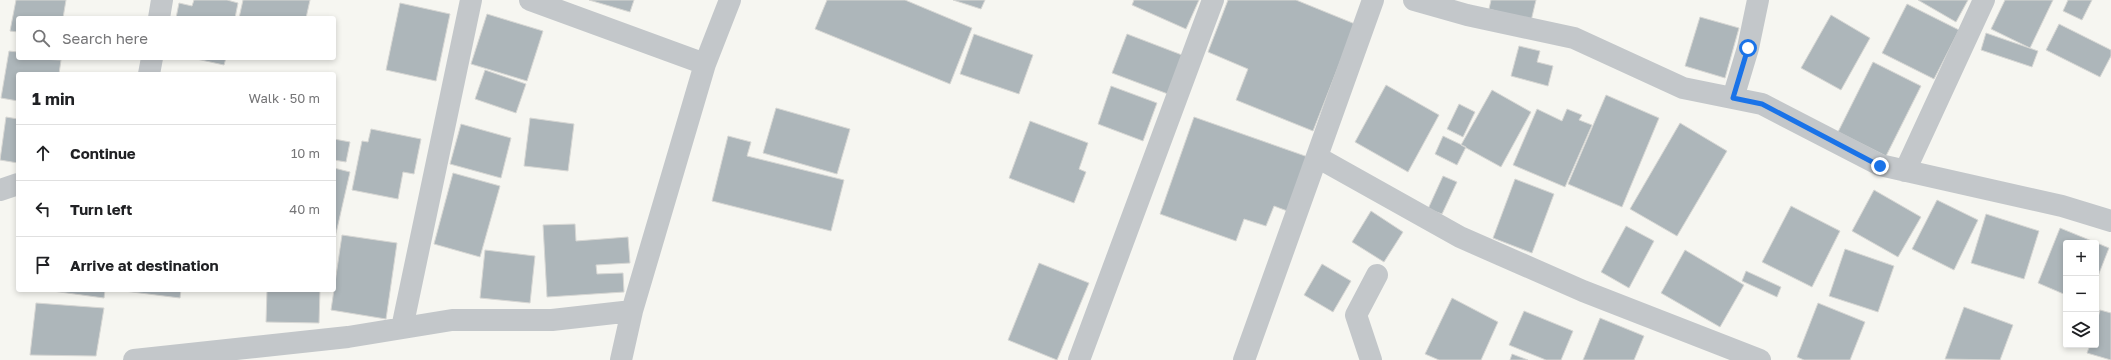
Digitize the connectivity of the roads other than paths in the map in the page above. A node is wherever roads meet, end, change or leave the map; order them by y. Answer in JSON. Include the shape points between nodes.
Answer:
{"nodes":[{"id":1,"x":162,"y":0,"type":"edge"},
{"id":2,"x":471,"y":0,"type":"edge"},
{"id":3,"x":530,"y":0,"type":"edge"},
{"id":4,"x":730,"y":0,"type":"edge"},
{"id":5,"x":1213,"y":0,"type":"edge"},
{"id":6,"x":1373,"y":0,"type":"edge"},
{"id":7,"x":1414,"y":0,"type":"edge"},
{"id":8,"x":1758,"y":0,"type":"edge"},
{"id":9,"x":1984,"y":0,"type":"edge"},
{"id":10,"x":159,"y":16,"type":"edge"},
{"id":11,"x":152,"y":60,"type":"edge"},
{"id":12,"x":705,"y":64,"type":"junction"},
{"id":13,"x":149,"y":72,"type":"edge"},
{"id":14,"x":1733,"y":98,"type":"junction"},
{"id":15,"x":1317,"y":157,"type":"junction"},
{"id":16,"x":1905,"y":171,"type":"junction"},
{"id":17,"x":16,"y":185,"type":"edge"},
{"id":18,"x":0,"y":190,"type":"edge"},
{"id":19,"x":2111,"y":221,"type":"edge"},
{"id":20,"x":1377,"y":275,"type":"dead end"},
{"id":21,"x":632,"y":311,"type":"junction"},
{"id":22,"x":402,"y":328,"type":"junction"},
{"id":23,"x":134,"y":360,"type":"edge"},
{"id":24,"x":621,"y":360,"type":"edge"},
{"id":25,"x":1078,"y":360,"type":"edge"},
{"id":26,"x":1244,"y":360,"type":"edge"},
{"id":27,"x":1371,"y":360,"type":"edge"},
{"id":28,"x":1760,"y":360,"type":"edge"}],
"edges":[{"from":1,"to":10,"type":"street"},
{"from":2,"to":22,"type":"street"},
{"from":3,"to":12,"type":"street"},
{"from":4,"to":12,"type":"street"},
{"from":5,"to":25,"type":"street"},
{"from":6,"to":15,"type":"street"},
{"from":7,"to":14,"type":"street","via":[[1467,15],[1574,38],[1683,88]]},
{"from":8,"to":14,"type":"street","via":[[1748,48]]},
{"from":9,"to":16,"type":"street"},
{"from":11,"to":13,"type":"street"},
{"from":12,"to":21,"type":"street"},
{"from":14,"to":16,"type":"street","via":[[1762,104],[1880,166]]},
{"from":15,"to":26,"type":"street"},
{"from":15,"to":28,"type":"street","via":[[1460,237],[1583,291]]},
{"from":16,"to":19,"type":"street","via":[[2062,206]]},
{"from":17,"to":18,"type":"street"},
{"from":20,"to":27,"type":"street","via":[[1356,315]]},
{"from":21,"to":22,"type":"street","via":[[552,320],[452,320]]},
{"from":21,"to":24,"type":"street"},
{"from":22,"to":23,"type":"street","via":[[348,337]]}]}
